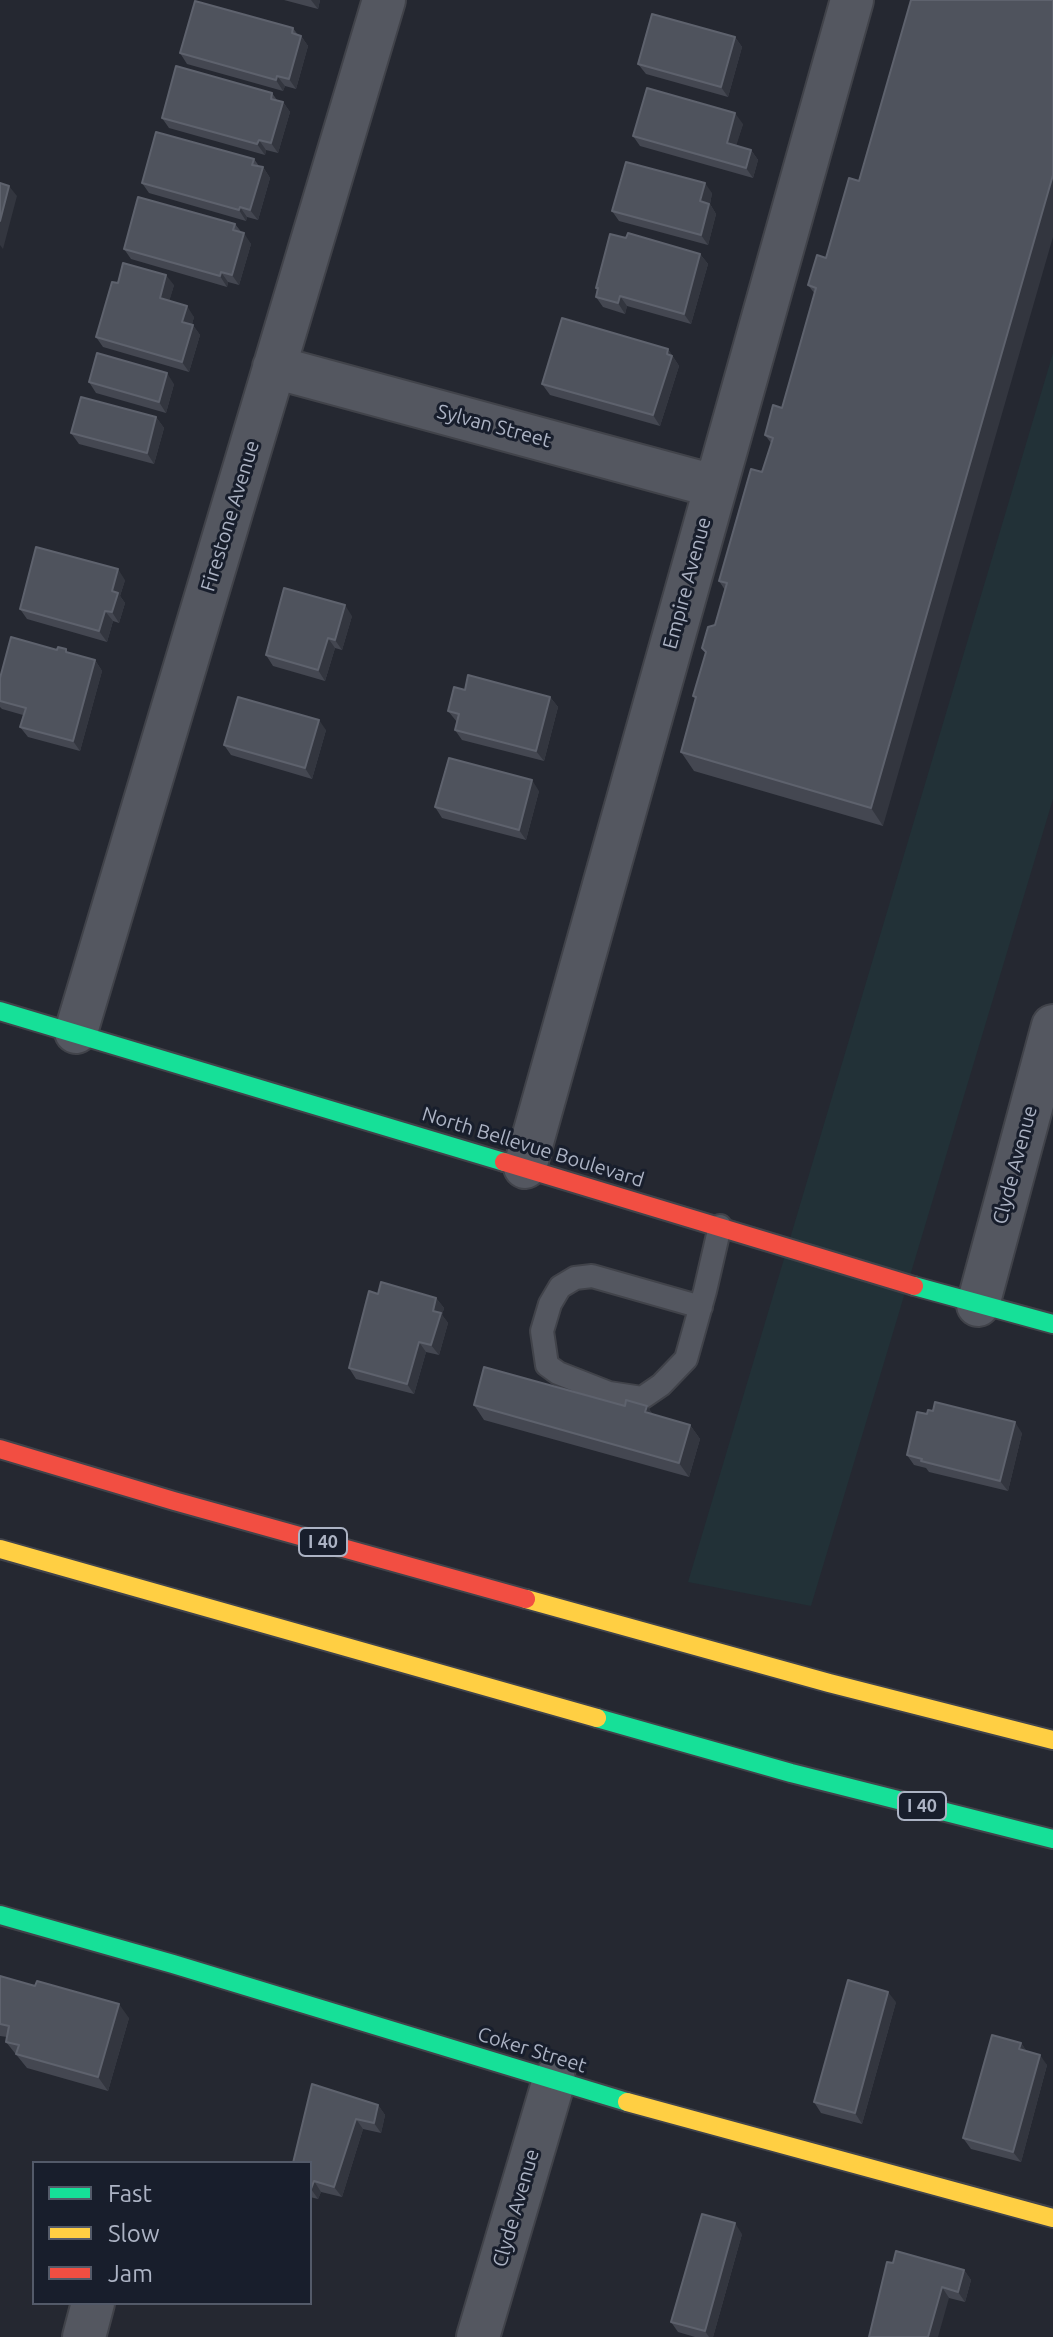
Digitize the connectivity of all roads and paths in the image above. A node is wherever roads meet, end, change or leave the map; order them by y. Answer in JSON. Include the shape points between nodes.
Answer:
{"nodes":[{"id":1,"x":384,"y":0,"type":"edge"},
{"id":2,"x":852,"y":0,"type":"edge"},
{"id":3,"x":274,"y":367,"type":"junction"},
{"id":4,"x":714,"y":486,"type":"junction"},
{"id":5,"x":0,"y":1011,"type":"edge"},
{"id":6,"x":1053,"y":1026,"type":"edge"},
{"id":7,"x":76,"y":1032,"type":"junction"},
{"id":8,"x":525,"y":1167,"type":"junction"},
{"id":9,"x":720,"y":1226,"type":"junction"},
{"id":10,"x":978,"y":1305,"type":"junction"},
{"id":11,"x":701,"y":1307,"type":"junction"},
{"id":12,"x":1053,"y":1324,"type":"edge"},
{"id":13,"x":0,"y":1449,"type":"edge"},
{"id":14,"x":0,"y":1549,"type":"edge"},
{"id":15,"x":1053,"y":1740,"type":"edge"},
{"id":16,"x":1053,"y":1839,"type":"edge"},
{"id":17,"x":0,"y":1915,"type":"edge"},
{"id":18,"x":554,"y":2080,"type":"junction"},
{"id":19,"x":1053,"y":2218,"type":"edge"},
{"id":20,"x":92,"y":2305,"type":"edge"},
{"id":21,"x":84,"y":2337,"type":"edge"},
{"id":22,"x":478,"y":2337,"type":"edge"}],
"edges":[{"from":1,"to":3,"type":"street","name":"Firestone Avenue"},
{"from":2,"to":4,"type":"street","name":"Empire Avenue"},
{"from":3,"to":4,"type":"street","name":"Sylvan Street"},
{"from":3,"to":7,"type":"street","name":"Firestone Avenue"},
{"from":4,"to":8,"type":"street","name":"Empire Avenue"},
{"from":5,"to":7,"type":"main road","name":"North Bellevue Boulevard"},
{"from":6,"to":10,"type":"street","name":"Clyde Avenue"},
{"from":7,"to":8,"type":"main road","name":"North Bellevue Boulevard"},
{"from":8,"to":9,"type":"main road","name":"North Bellevue Boulevard"},
{"from":9,"to":10,"type":"main road","name":"North Bellevue Boulevard"},
{"from":9,"to":11,"type":"lane"},
{"from":10,"to":12,"type":"main road","name":"North Bellevue Boulevard"},
{"from":11,"to":11,"type":"lane","via":[[686,1359],[642,1398],[609,1393],[547,1365],[542,1331],[550,1304],[560,1287],[575,1278],[592,1276]]},
{"from":13,"to":15,"type":"main road","number":"I 40","via":[[813,1679]]},
{"from":14,"to":16,"type":"main road","number":"I 40","via":[[791,1773]]},
{"from":17,"to":18,"type":"main road","name":"Coker Street"},
{"from":18,"to":19,"type":"main road","name":"Coker Street"},
{"from":18,"to":22,"type":"street","name":"Clyde Avenue"},
{"from":20,"to":21,"type":"street"}]}
